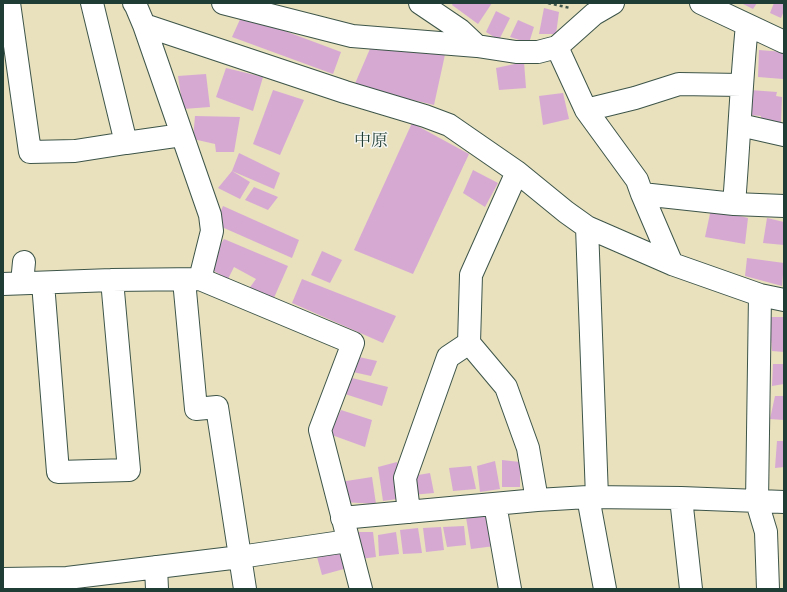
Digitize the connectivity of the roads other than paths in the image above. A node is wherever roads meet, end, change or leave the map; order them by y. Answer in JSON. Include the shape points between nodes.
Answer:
{"nodes":[{"id":1,"x":9,"y":3,"type":"edge"},
{"id":2,"x":92,"y":3,"type":"edge"},
{"id":3,"x":134,"y":3,"type":"edge"},
{"id":4,"x":223,"y":3,"type":"edge"},
{"id":5,"x":420,"y":3,"type":"edge"},
{"id":6,"x":613,"y":3,"type":"edge"},
{"id":7,"x":701,"y":3,"type":"edge"},
{"id":8,"x":747,"y":24,"type":"junction"},
{"id":9,"x":144,"y":25,"type":"junction"},
{"id":10,"x":784,"y":42,"type":"edge"},
{"id":11,"x":477,"y":46,"type":"junction"},
{"id":12,"x":558,"y":47,"type":"junction"},
{"id":13,"x":741,"y":85,"type":"junction"},
{"id":14,"x":586,"y":110,"type":"junction"},
{"id":15,"x":740,"y":125,"type":"junction"},
{"id":16,"x":182,"y":135,"type":"junction"},
{"id":17,"x":784,"y":135,"type":"edge"},
{"id":18,"x":126,"y":143,"type":"junction"},
{"id":19,"x":517,"y":172,"type":"junction"},
{"id":20,"x":642,"y":194,"type":"junction"},
{"id":21,"x":734,"y":204,"type":"junction"},
{"id":22,"x":784,"y":206,"type":"edge"},
{"id":23,"x":587,"y":227,"type":"junction"},
{"id":24,"x":672,"y":264,"type":"junction"},
{"id":25,"x":23,"y":278,"type":"edge"},
{"id":26,"x":112,"y":280,"type":"junction"},
{"id":27,"x":192,"y":280,"type":"junction"},
{"id":28,"x":760,"y":295,"type":"junction"},
{"id":29,"x":784,"y":300,"type":"edge"},
{"id":30,"x":469,"y":343,"type":"junction"},
{"id":31,"x":593,"y":497,"type":"junction"},
{"id":32,"x":681,"y":498,"type":"junction"},
{"id":33,"x":537,"y":500,"type":"junction"},
{"id":34,"x":757,"y":502,"type":"junction"},
{"id":35,"x":784,"y":502,"type":"edge"},
{"id":36,"x":495,"y":504,"type":"junction"},
{"id":37,"x":409,"y":512,"type":"junction"},
{"id":38,"x":342,"y":518,"type":"junction"},
{"id":39,"x":348,"y":541,"type":"junction"},
{"id":40,"x":240,"y":557,"type":"junction"},
{"id":41,"x":156,"y":567,"type":"junction"},
{"id":42,"x":4,"y":582,"type":"edge"},
{"id":43,"x":157,"y":589,"type":"edge"},
{"id":44,"x":245,"y":589,"type":"edge"},
{"id":45,"x":361,"y":589,"type":"edge"},
{"id":46,"x":510,"y":589,"type":"edge"},
{"id":47,"x":605,"y":589,"type":"edge"},
{"id":48,"x":690,"y":589,"type":"edge"},
{"id":49,"x":768,"y":589,"type":"edge"}],
"edges":[{"from":1,"to":18,"type":"street","via":[[30,152],[75,151]]},
{"from":2,"to":18,"type":"street"},
{"from":3,"to":9,"type":"street"},
{"from":4,"to":11,"type":"street","via":[[352,36]]},
{"from":5,"to":11,"type":"street","via":[[460,30]]},
{"from":6,"to":12,"type":"street","via":[[594,14]]},
{"from":7,"to":8,"type":"street"},
{"from":8,"to":10,"type":"street"},
{"from":8,"to":13,"type":"street"},
{"from":9,"to":16,"type":"street"},
{"from":9,"to":19,"type":"street","via":[[449,125]]},
{"from":11,"to":12,"type":"street","via":[[516,52],[538,52]]},
{"from":12,"to":14,"type":"street"},
{"from":13,"to":14,"type":"street","via":[[679,84]]},
{"from":13,"to":15,"type":"street"},
{"from":14,"to":20,"type":"street","via":[[637,180]]},
{"from":15,"to":17,"type":"street"},
{"from":15,"to":21,"type":"street"},
{"from":16,"to":18,"type":"street"},
{"from":16,"to":27,"type":"street","via":[[205,198],[212,232]]},
{"from":19,"to":23,"type":"street"},
{"from":19,"to":30,"type":"street","via":[[471,275]]},
{"from":20,"to":21,"type":"street"},
{"from":20,"to":24,"type":"street"},
{"from":21,"to":22,"type":"street"},
{"from":23,"to":24,"type":"street"},
{"from":23,"to":31,"type":"street"},
{"from":24,"to":28,"type":"street"},
{"from":25,"to":26,"type":"street"},
{"from":25,"to":26,"type":"street","via":[[58,472],[129,470]]},
{"from":26,"to":27,"type":"street"},
{"from":27,"to":38,"type":"street","via":[[352,343],[320,430]]},
{"from":27,"to":40,"type":"street","via":[[196,409],[217,407]]},
{"from":28,"to":29,"type":"street"},
{"from":28,"to":34,"type":"street"},
{"from":30,"to":33,"type":"street","via":[[506,387],[528,448]]},
{"from":30,"to":37,"type":"street","via":[[448,356],[404,478]]},
{"from":31,"to":32,"type":"street"},
{"from":31,"to":33,"type":"street"},
{"from":31,"to":47,"type":"street"},
{"from":32,"to":34,"type":"street"},
{"from":32,"to":48,"type":"street"},
{"from":33,"to":36,"type":"street"},
{"from":34,"to":35,"type":"street"},
{"from":34,"to":49,"type":"street","via":[[766,532]]},
{"from":36,"to":37,"type":"street"},
{"from":36,"to":46,"type":"street"},
{"from":37,"to":38,"type":"street"},
{"from":38,"to":39,"type":"street"},
{"from":39,"to":40,"type":"street"},
{"from":39,"to":45,"type":"street"},
{"from":40,"to":41,"type":"street"},
{"from":40,"to":44,"type":"street"},
{"from":41,"to":42,"type":"street","via":[[67,578]]},
{"from":41,"to":43,"type":"street"}]}
